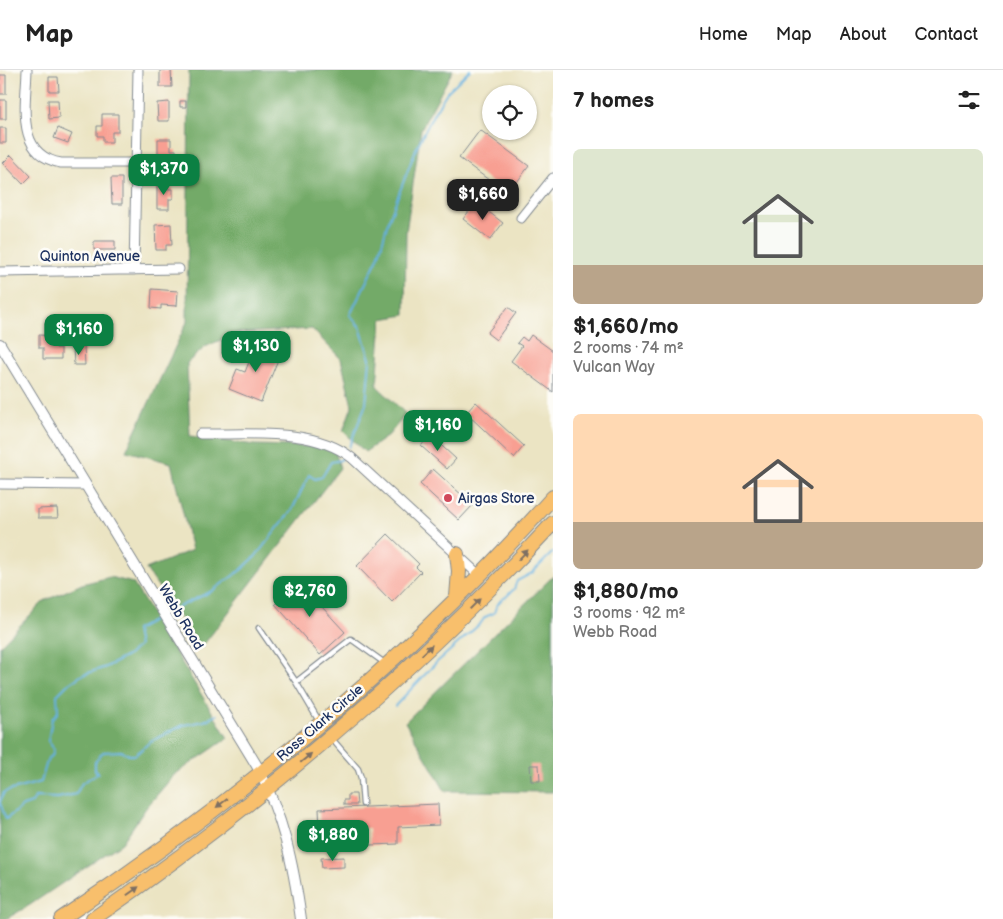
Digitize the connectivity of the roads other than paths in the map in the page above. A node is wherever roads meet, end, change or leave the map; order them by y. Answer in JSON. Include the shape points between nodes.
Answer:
{"nodes":[{"id":1,"x":27,"y":70,"type":"edge"},
{"id":2,"x":138,"y":70,"type":"edge"},
{"id":3,"x":136,"y":163,"type":"junction"},
{"id":4,"x":553,"y":178,"type":"edge"},
{"id":5,"x":521,"y":218,"type":"dead end"},
{"id":6,"x":179,"y":269,"type":"dead end"},
{"id":7,"x":134,"y":270,"type":"junction"},
{"id":8,"x":0,"y":272,"type":"edge"},
{"id":9,"x":0,"y":344,"type":"edge"},
{"id":10,"x":200,"y":434,"type":"dead end"},
{"id":11,"x":0,"y":484,"type":"edge"},
{"id":12,"x":85,"y":485,"type":"junction"},
{"id":13,"x":553,"y":497,"type":"edge"},
{"id":14,"x":553,"y":523,"type":"edge"},
{"id":15,"x":457,"y":554,"type":"junction"},
{"id":16,"x":479,"y":575,"type":"junction"},
{"id":17,"x":492,"y":587,"type":"junction"},
{"id":18,"x":457,"y":597,"type":"junction"},
{"id":19,"x":260,"y":628,"type":"dead end"},
{"id":20,"x":387,"y":664,"type":"junction"},
{"id":21,"x":296,"y":682,"type":"junction"},
{"id":22,"x":321,"y":723,"type":"junction"},
{"id":23,"x":331,"y":738,"type":"junction"},
{"id":24,"x":261,"y":773,"type":"junction"},
{"id":25,"x":268,"y":790,"type":"junction"},
{"id":26,"x":363,"y":804,"type":"dead end"},
{"id":27,"x":84,"y":904,"type":"junction"},
{"id":28,"x":61,"y":919,"type":"edge"},
{"id":29,"x":93,"y":919,"type":"edge"},
{"id":30,"x":301,"y":919,"type":"edge"}],
"edges":[{"from":1,"to":3,"type":"street","via":[[26,130],[41,154],[61,163]]},
{"from":2,"to":3,"type":"street"},
{"from":3,"to":7,"type":"street"},
{"from":4,"to":5,"type":"street"},
{"from":6,"to":7,"type":"street","name":"Quinton Avenue"},
{"from":7,"to":8,"type":"street","name":"Quinton Avenue"},
{"from":9,"to":12,"type":"street","name":"Webb Road"},
{"from":10,"to":15,"type":"street","via":[[292,436],[334,445]]},
{"from":11,"to":12,"type":"street"},
{"from":12,"to":24,"type":"street","name":"Webb Road"},
{"from":13,"to":16,"type":"highway","name":"Ross Clark Circle"},
{"from":17,"to":14,"type":"highway","name":"Ross Clark Circle","one_way":true},
{"from":15,"to":16,"type":"street"},
{"from":15,"to":18,"type":"highway"},
{"from":16,"to":17,"type":"highway"},
{"from":16,"to":18,"type":"highway","name":"Ross Clark Circle"},
{"from":23,"to":17,"type":"highway","name":"Ross Clark Circle","one_way":true},
{"from":18,"to":20,"type":"highway","name":"Ross Clark Circle"},
{"from":19,"to":21,"type":"lane"},
{"from":20,"to":21,"type":"lane","via":[[351,639]]},
{"from":20,"to":22,"type":"highway","name":"Ross Clark Circle"},
{"from":21,"to":22,"type":"lane"},
{"from":22,"to":23,"type":"highway"},
{"from":22,"to":24,"type":"highway","name":"Ross Clark Circle"},
{"from":25,"to":23,"type":"highway","name":"Ross Clark Circle","one_way":true},
{"from":23,"to":26,"type":"lane","via":[[358,769]]},
{"from":24,"to":25,"type":"street","name":"Webb Road"},
{"from":24,"to":27,"type":"highway","name":"Ross Clark Circle","one_way":true},
{"from":29,"to":25,"type":"highway","name":"Ross Clark Circle","one_way":true},
{"from":25,"to":30,"type":"street","name":"Webb Road","via":[[285,834]]},
{"from":27,"to":28,"type":"highway","name":"Ross Clark Circle"},
{"from":27,"to":29,"type":"highway"}]}
